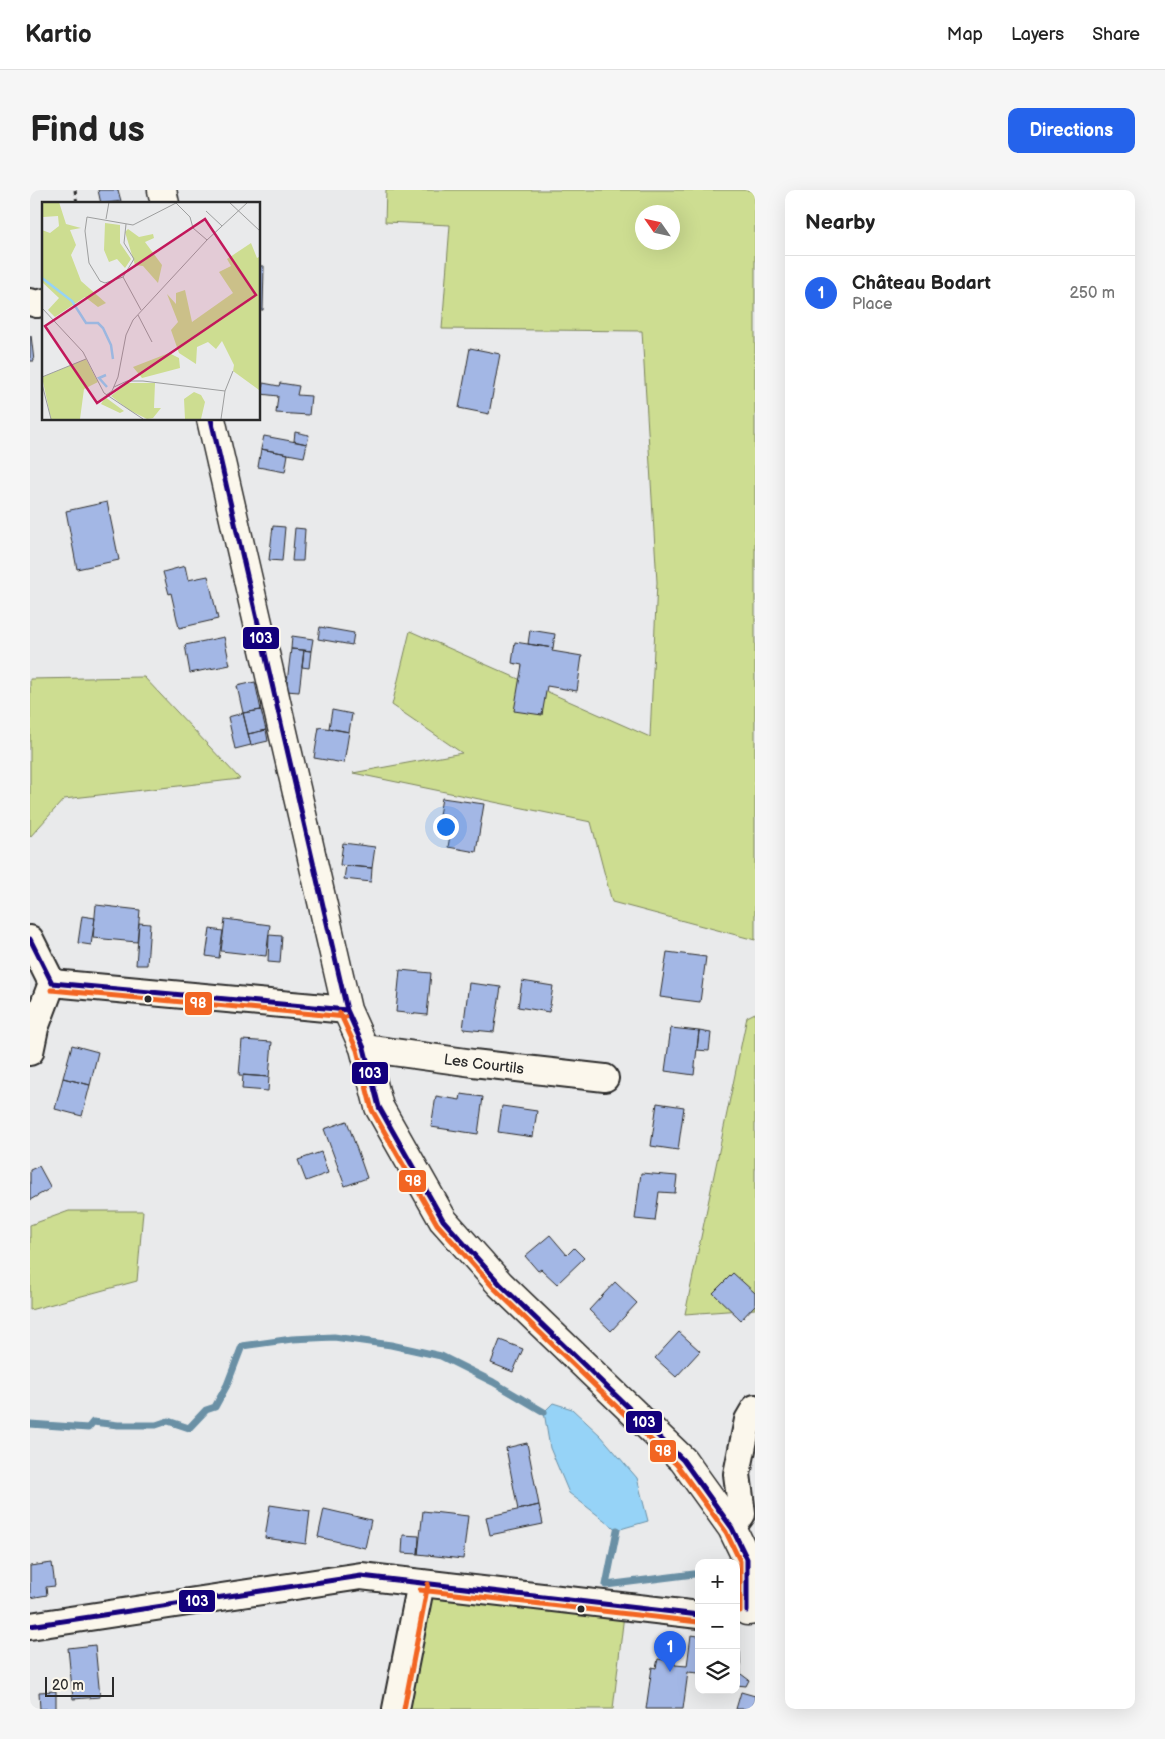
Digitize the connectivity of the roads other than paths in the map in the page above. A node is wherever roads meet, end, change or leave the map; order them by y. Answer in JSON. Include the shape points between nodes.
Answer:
{"nodes":[{"id":1,"x":211,"y":420,"type":"edge"},
{"id":2,"x":30,"y":939,"type":"edge"},
{"id":3,"x":52,"y":983,"type":"junction"},
{"id":4,"x":347,"y":1010,"type":"junction"},
{"id":5,"x":364,"y":1048,"type":"junction"},
{"id":6,"x":30,"y":1052,"type":"edge"},
{"id":7,"x":604,"y":1078,"type":"dead end"},
{"id":8,"x":755,"y":1408,"type":"edge"},
{"id":9,"x":732,"y":1528,"type":"junction"},
{"id":10,"x":421,"y":1583,"type":"junction"},
{"id":11,"x":746,"y":1612,"type":"edge"},
{"id":12,"x":695,"y":1615,"type":"edge"},
{"id":13,"x":30,"y":1626,"type":"edge"},
{"id":14,"x":396,"y":1709,"type":"edge"}],
"edges":[{"from":1,"to":4,"type":"street"},
{"from":2,"to":3,"type":"street"},
{"from":3,"to":4,"type":"street"},
{"from":3,"to":6,"type":"street"},
{"from":4,"to":5,"type":"street"},
{"from":5,"to":7,"type":"street","name":"Les Courtils"},
{"from":5,"to":9,"type":"street","via":[[379,1107],[443,1220],[500,1284],[683,1460]]},
{"from":8,"to":9,"type":"street","via":[[748,1420],[737,1474],[742,1514]]},
{"from":9,"to":11,"type":"street","via":[[747,1559]]},
{"from":10,"to":12,"type":"street"},
{"from":10,"to":13,"type":"street","via":[[361,1576]]},
{"from":10,"to":14,"type":"street"}]}
